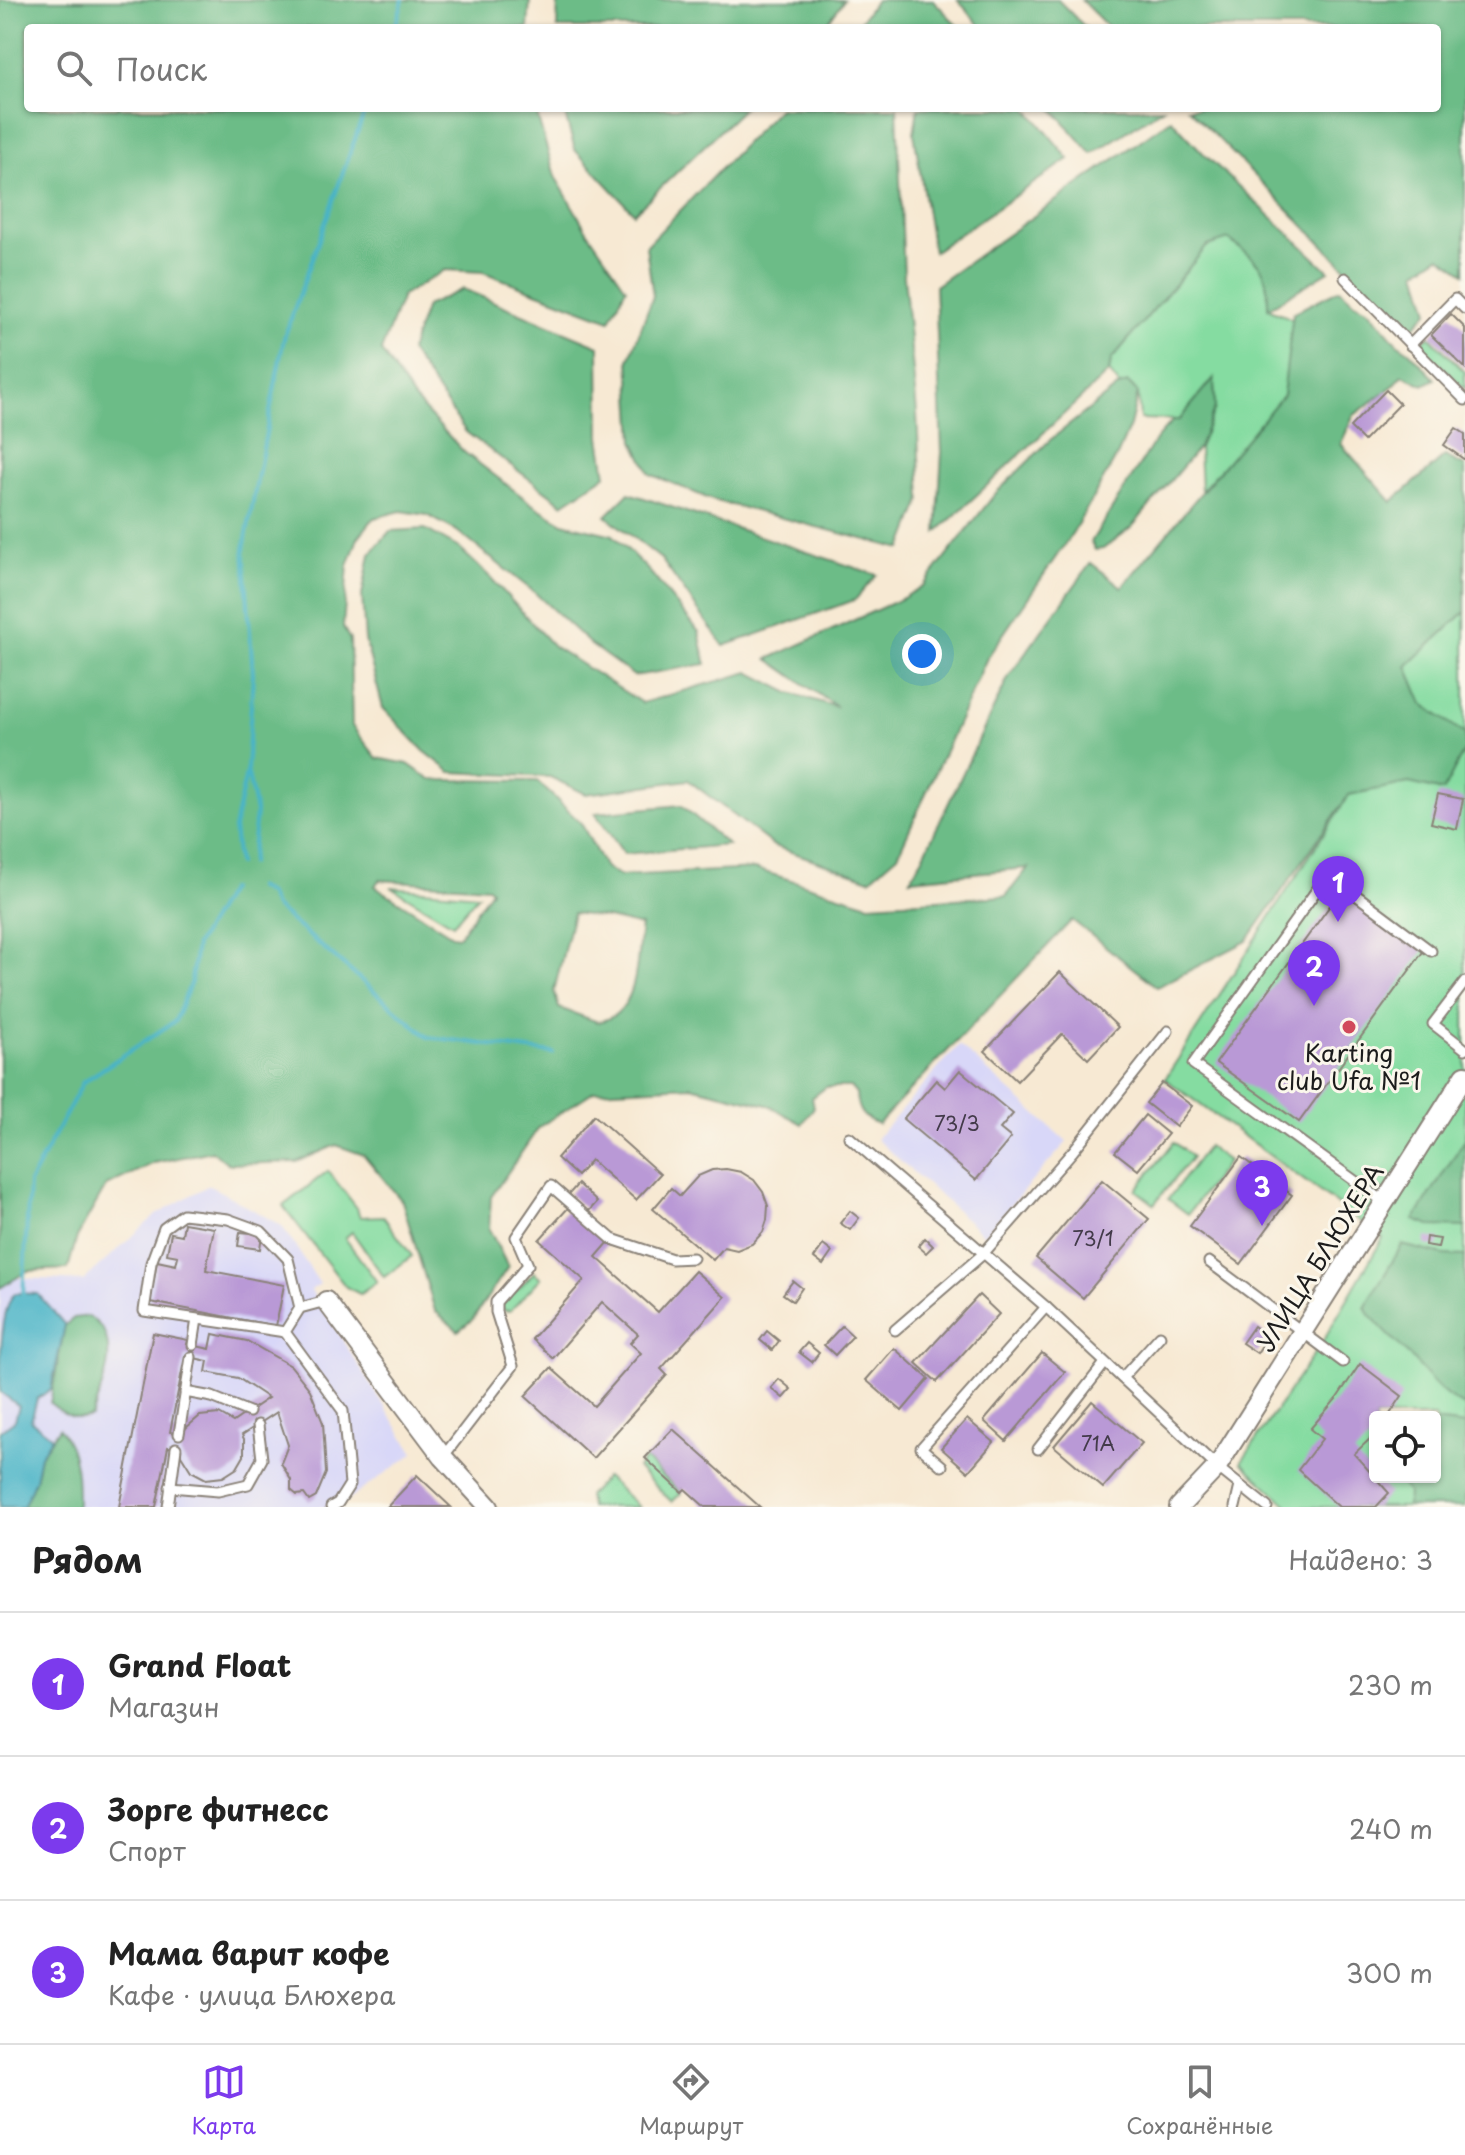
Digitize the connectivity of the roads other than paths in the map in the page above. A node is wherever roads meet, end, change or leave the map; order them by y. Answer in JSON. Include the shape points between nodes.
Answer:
{"nodes":[{"id":1,"x":1345,"y":278,"type":"dead end"},
{"id":2,"x":1465,"y":309,"type":"edge"},
{"id":3,"x":1410,"y":345,"type":"junction"},
{"id":4,"x":1465,"y":400,"type":"edge"},
{"id":5,"x":1431,"y":951,"type":"dead end"},
{"id":6,"x":1465,"y":982,"type":"edge"},
{"id":7,"x":1168,"y":1031,"type":"dead end"},
{"id":8,"x":1465,"y":1049,"type":"edge"},
{"id":9,"x":1465,"y":1075,"type":"edge"},
{"id":10,"x":849,"y":1137,"type":"dead end"},
{"id":11,"x":1384,"y":1202,"type":"junction"},
{"id":12,"x":983,"y":1254,"type":"junction"},
{"id":13,"x":693,"y":1258,"type":"dead end"},
{"id":14,"x":1209,"y":1262,"type":"dead end"},
{"id":15,"x":326,"y":1301,"type":"joint"},
{"id":16,"x":1046,"y":1307,"type":"junction"},
{"id":17,"x":300,"y":1308,"type":"junction"},
{"id":18,"x":197,"y":1319,"type":"junction"},
{"id":19,"x":895,"y":1330,"type":"dead end"},
{"id":20,"x":285,"y":1332,"type":"junction"},
{"id":21,"x":1303,"y":1332,"type":"junction"},
{"id":22,"x":1160,"y":1336,"type":"dead end"},
{"id":23,"x":193,"y":1345,"type":"dead end"},
{"id":24,"x":191,"y":1357,"type":"dead end"},
{"id":25,"x":1343,"y":1362,"type":"dead end"},
{"id":26,"x":1105,"y":1363,"type":"junction"},
{"id":27,"x":1122,"y":1378,"type":"junction"},
{"id":28,"x":185,"y":1392,"type":"junction"},
{"id":29,"x":249,"y":1412,"type":"dead end"},
{"id":30,"x":258,"y":1425,"type":"dead end"},
{"id":31,"x":179,"y":1434,"type":"dead end"},
{"id":32,"x":176,"y":1448,"type":"dead end"},
{"id":33,"x":1038,"y":1449,"type":"dead end"},
{"id":34,"x":443,"y":1457,"type":"junction"},
{"id":35,"x":942,"y":1466,"type":"dead end"},
{"id":36,"x":1217,"y":1467,"type":"junction"},
{"id":37,"x":1240,"y":1486,"type":"junction"},
{"id":38,"x":170,"y":1487,"type":"junction"},
{"id":39,"x":168,"y":1507,"type":"edge"},
{"id":40,"x":331,"y":1507,"type":"edge"},
{"id":41,"x":489,"y":1507,"type":"edge"},
{"id":42,"x":1179,"y":1507,"type":"edge"},
{"id":43,"x":1235,"y":1507,"type":"edge"},
{"id":44,"x":1267,"y":1507,"type":"edge"}],
"edges":[{"from":1,"to":3,"type":"lane"},
{"from":2,"to":3,"type":"lane","via":[[1455,299]]},
{"from":3,"to":4,"type":"lane"},
{"from":5,"to":11,"type":"lane","via":[[1328,874],[1193,1064]]},
{"from":6,"to":8,"type":"lane","via":[[1433,1024]]},
{"from":7,"to":12,"type":"lane"},
{"from":9,"to":11,"type":"street","name":"УЛИЦА БЛЮХЕРА"},
{"from":10,"to":12,"type":"lane"},
{"from":11,"to":21,"type":"street","name":"УЛИЦА БЛЮХЕРА"},
{"from":12,"to":16,"type":"lane"},
{"from":12,"to":19,"type":"lane"},
{"from":13,"to":34,"type":"lane","via":[[672,1259],[612,1239],[551,1186],[516,1237],[528,1265],[496,1302],[513,1366]]},
{"from":14,"to":21,"type":"lane"},
{"from":15,"to":17,"type":"lane"},
{"from":15,"to":34,"type":"street"},
{"from":16,"to":26,"type":"lane"},
{"from":16,"to":35,"type":"lane","via":[[921,1448]]},
{"from":17,"to":18,"type":"lane","via":[[288,1259],[261,1231],[228,1219],[183,1214],[164,1228],[151,1263],[144,1311]]},
{"from":17,"to":20,"type":"lane"},
{"from":18,"to":20,"type":"lane"},
{"from":18,"to":23,"type":"lane"},
{"from":20,"to":40,"type":"lane","via":[[343,1411],[350,1484]]},
{"from":21,"to":25,"type":"lane"},
{"from":21,"to":36,"type":"street","name":"УЛИЦА БЛЮХЕРА"},
{"from":22,"to":27,"type":"lane"},
{"from":24,"to":28,"type":"lane"},
{"from":26,"to":27,"type":"lane"},
{"from":26,"to":33,"type":"lane"},
{"from":27,"to":36,"type":"lane"},
{"from":28,"to":29,"type":"lane"},
{"from":28,"to":31,"type":"lane"},
{"from":30,"to":38,"type":"lane","via":[[262,1459],[248,1484],[218,1491]]},
{"from":32,"to":38,"type":"lane"},
{"from":34,"to":41,"type":"street"},
{"from":36,"to":37,"type":"lane"},
{"from":36,"to":42,"type":"street","name":"УЛИЦА БЛЮХЕРА"},
{"from":37,"to":43,"type":"lane"},
{"from":37,"to":44,"type":"lane"},
{"from":38,"to":39,"type":"lane"}]}
